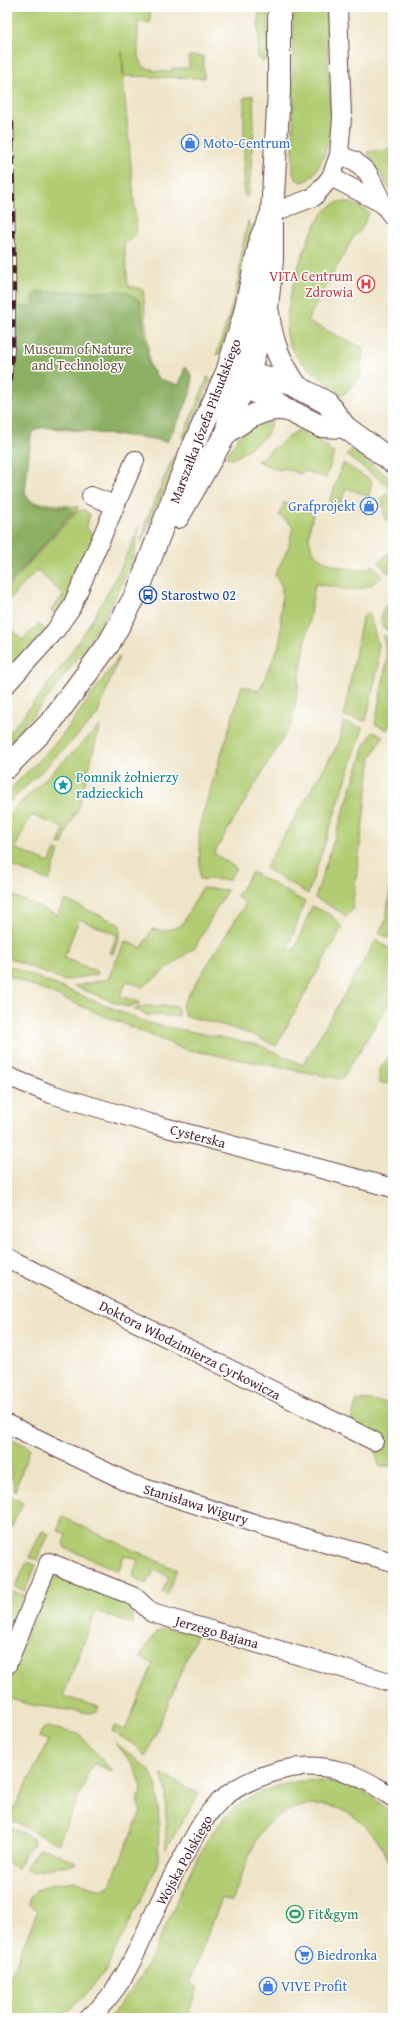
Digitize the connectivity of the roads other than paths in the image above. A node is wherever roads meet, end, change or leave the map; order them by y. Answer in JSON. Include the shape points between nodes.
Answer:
{"nodes":[{"id":1,"x":279,"y":7,"type":"edge"},
{"id":2,"x":338,"y":7,"type":"edge"},
{"id":3,"x":339,"y":155,"type":"junction"},
{"id":4,"x":331,"y":176,"type":"junction"},
{"id":5,"x":388,"y":210,"type":"edge"},
{"id":6,"x":272,"y":213,"type":"junction"},
{"id":7,"x":267,"y":307,"type":"junction"},
{"id":8,"x":227,"y":372,"type":"junction"},
{"id":9,"x":246,"y":380,"type":"junction"},
{"id":10,"x":297,"y":387,"type":"junction"},
{"id":11,"x":288,"y":410,"type":"junction"},
{"id":12,"x":345,"y":427,"type":"junction"},
{"id":13,"x":226,"y":432,"type":"junction"},
{"id":14,"x":136,"y":460,"type":"dead end"},
{"id":15,"x":393,"y":462,"type":"edge"},
{"id":16,"x":91,"y":496,"type":"dead end"},
{"id":17,"x":115,"y":505,"type":"junction"},
{"id":18,"x":142,"y":581,"type":"junction"},
{"id":19,"x":7,"y":684,"type":"edge"},
{"id":20,"x":7,"y":767,"type":"edge"},
{"id":21,"x":7,"y":1076,"type":"edge"},
{"id":22,"x":393,"y":1188,"type":"edge"},
{"id":23,"x":7,"y":1258,"type":"edge"},
{"id":24,"x":7,"y":1424,"type":"edge"},
{"id":25,"x":374,"y":1441,"type":"dead end"},
{"id":26,"x":393,"y":1562,"type":"edge"},
{"id":27,"x":7,"y":1665,"type":"edge"},
{"id":28,"x":393,"y":1683,"type":"edge"},
{"id":29,"x":393,"y":1798,"type":"edge"},
{"id":30,"x":88,"y":2018,"type":"edge"}],
"edges":[{"from":1,"to":6,"type":"street","name":"Marszałka Józefa Piłsudskiego","via":[[279,90]]},
{"from":2,"to":3,"type":"street","via":[[342,117]]},
{"from":3,"to":4,"type":"street"},
{"from":3,"to":5,"type":"street","via":[[355,161],[368,173]]},
{"from":4,"to":5,"type":"street"},
{"from":4,"to":6,"type":"street","via":[[314,197]]},
{"from":6,"to":7,"type":"street","name":"Marszałka Józefa Piłsudskiego","via":[[272,260]]},
{"from":6,"to":8,"type":"street","name":"Marszałka Józefa Piłsudskiego","via":[[261,238],[244,316]]},
{"from":7,"to":9,"type":"street","name":"Marszałka Józefa Piłsudskiego"},
{"from":7,"to":10,"type":"street","via":[[272,338],[284,367]]},
{"from":8,"to":9,"type":"street"},
{"from":8,"to":18,"type":"street","name":"Marszałka Józefa Piłsudskiego","via":[[189,456]]},
{"from":9,"to":10,"type":"street","via":[[273,378]]},
{"from":9,"to":11,"type":"street"},
{"from":9,"to":13,"type":"street","name":"Marszałka Józefa Piłsudskiego","via":[[230,415]]},
{"from":10,"to":12,"type":"street","via":[[327,402]]},
{"from":11,"to":12,"type":"street","via":[[320,426]]},
{"from":11,"to":13,"type":"street","via":[[281,408],[250,416]]},
{"from":12,"to":15,"type":"street"},
{"from":13,"to":18,"type":"street","name":"Marszałka Józefa Piłsudskiego"},
{"from":14,"to":17,"type":"street"},
{"from":16,"to":17,"type":"street"},
{"from":17,"to":19,"type":"street","via":[[71,608],[55,631]]},
{"from":18,"to":20,"type":"street","name":"Marszałka Józefa Piłsudskiego","via":[[108,645],[50,723]]},
{"from":21,"to":22,"type":"street","name":"Cysterska","via":[[51,1094],[149,1123]]},
{"from":23,"to":25,"type":"street","name":"Doktora Włodzimierza Cyrkowicza"},
{"from":24,"to":26,"type":"street","name":"Stanisława Wigury","via":[[132,1484],[263,1526]]},
{"from":27,"to":28,"type":"street","name":"Jerzego Bajana","via":[[49,1562],[135,1597],[152,1613]]},
{"from":29,"to":30,"type":"street","name":"Wojska Polskiego","via":[[354,1774],[336,1769],[307,1767],[262,1776],[233,1790],[207,1815],[174,1873],[126,1975],[115,1992]]}]}
